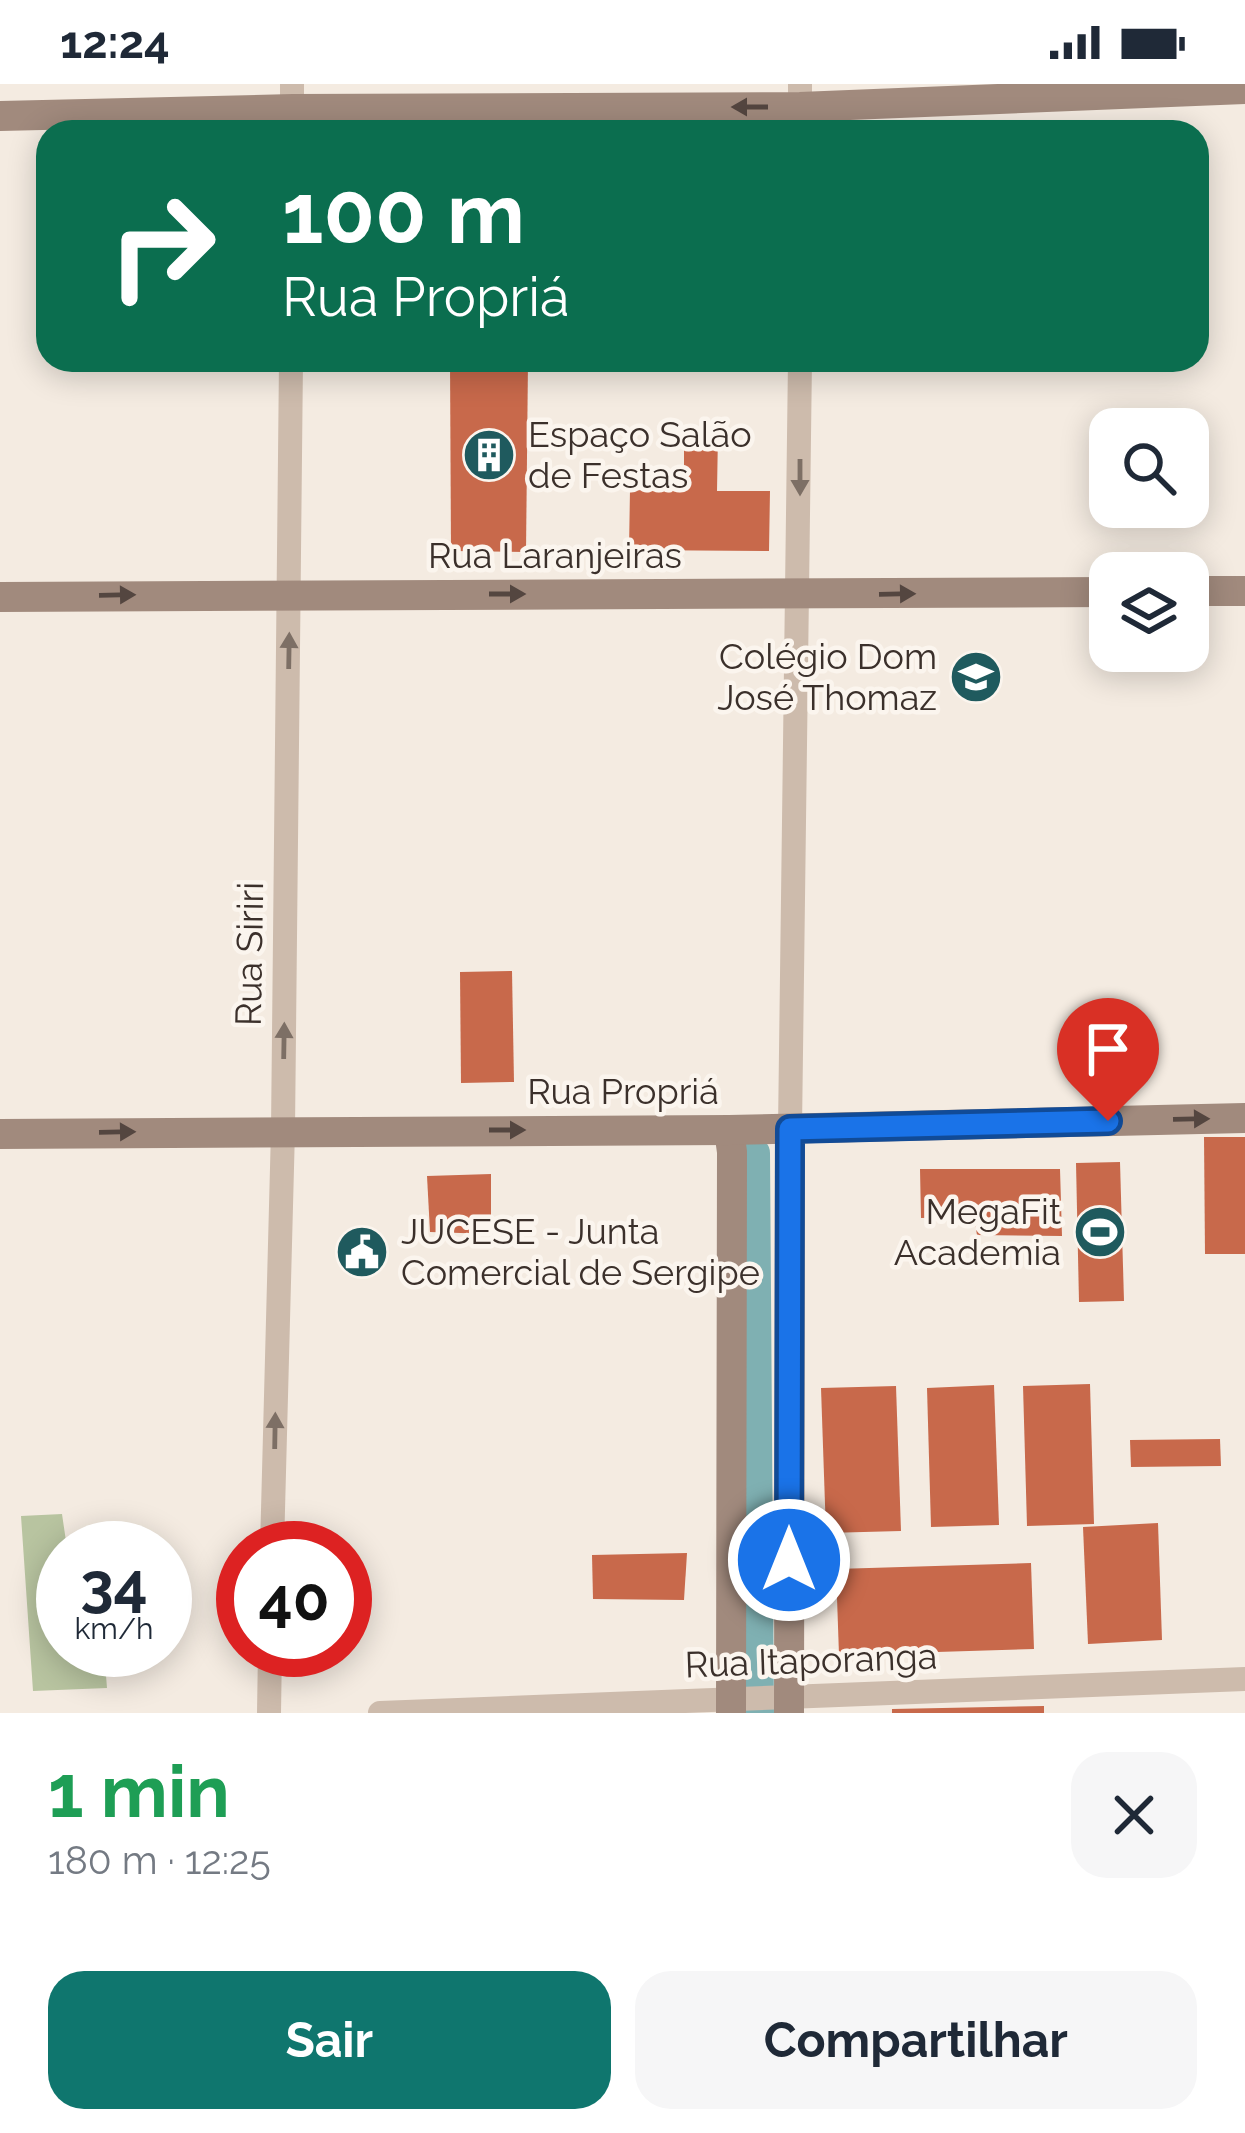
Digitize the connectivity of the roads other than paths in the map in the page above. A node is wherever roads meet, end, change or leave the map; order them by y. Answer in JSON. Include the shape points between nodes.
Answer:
{"nodes":[{"id":1,"x":1245,"y":89,"type":"edge"},
{"id":2,"x":292,"y":108,"type":"edge"},
{"id":3,"x":800,"y":108,"type":"edge"},
{"id":4,"x":0,"y":116,"type":"edge"},
{"id":5,"x":291,"y":372,"type":"edge"},
{"id":6,"x":800,"y":372,"type":"edge"},
{"id":7,"x":1209,"y":591,"type":"edge"},
{"id":8,"x":1245,"y":591,"type":"edge"},
{"id":9,"x":1089,"y":592,"type":"edge"},
{"id":10,"x":290,"y":594,"type":"junction"},
{"id":11,"x":800,"y":595,"type":"junction"},
{"id":12,"x":0,"y":597,"type":"edge"},
{"id":13,"x":790,"y":1091,"type":"junction"},
{"id":14,"x":1245,"y":1118,"type":"edge"},
{"id":15,"x":790,"y":1129,"type":"junction"},
{"id":16,"x":283,"y":1130,"type":"junction"},
{"id":17,"x":0,"y":1134,"type":"edge"},
{"id":18,"x":737,"y":1138,"type":"junction"},
{"id":19,"x":273,"y":1521,"type":"edge"},
{"id":20,"x":269,"y":1677,"type":"edge"},
{"id":21,"x":1245,"y":1679,"type":"edge"},
{"id":22,"x":760,"y":1703,"type":"edge"},
{"id":23,"x":268,"y":1713,"type":"edge"},
{"id":24,"x":380,"y":1713,"type":"edge"}],
"edges":[{"from":1,"to":3,"type":"street"},
{"from":3,"to":2,"type":"street","one_way":true},
{"from":2,"to":4,"type":"street"},
{"from":5,"to":10,"type":"street","name":"Rua Siriri"},
{"from":6,"to":11,"type":"street","one_way":true},
{"from":7,"to":8,"type":"street"},
{"from":11,"to":9,"type":"street","name":"Rua Laranjeiras","one_way":true},
{"from":10,"to":11,"type":"street","name":"Rua Laranjeiras","one_way":true},
{"from":12,"to":10,"type":"street","name":"Rua Laranjeiras","one_way":true},
{"from":16,"to":10,"type":"street","name":"Rua Siriri","one_way":true},
{"from":11,"to":13,"type":"street"},
{"from":13,"to":15,"type":"street"},
{"from":13,"to":18,"type":"street","via":[[772,1116]]},
{"from":15,"to":14,"type":"street","name":"Rua Propriá","one_way":true},
{"from":15,"to":18,"type":"street","name":"Rua Propriá"},
{"from":15,"to":22,"type":"street"},
{"from":17,"to":16,"type":"street","name":"Rua Propriá","one_way":true},
{"from":16,"to":18,"type":"street","name":"Rua Propriá","one_way":true},
{"from":19,"to":16,"type":"street","name":"Rua Siriri","one_way":true},
{"from":18,"to":22,"type":"street"},
{"from":20,"to":23,"type":"street"},
{"from":21,"to":22,"type":"street","name":"Rua Itaporanga"},
{"from":22,"to":24,"type":"street","name":"Rua Itaporanga"}]}
